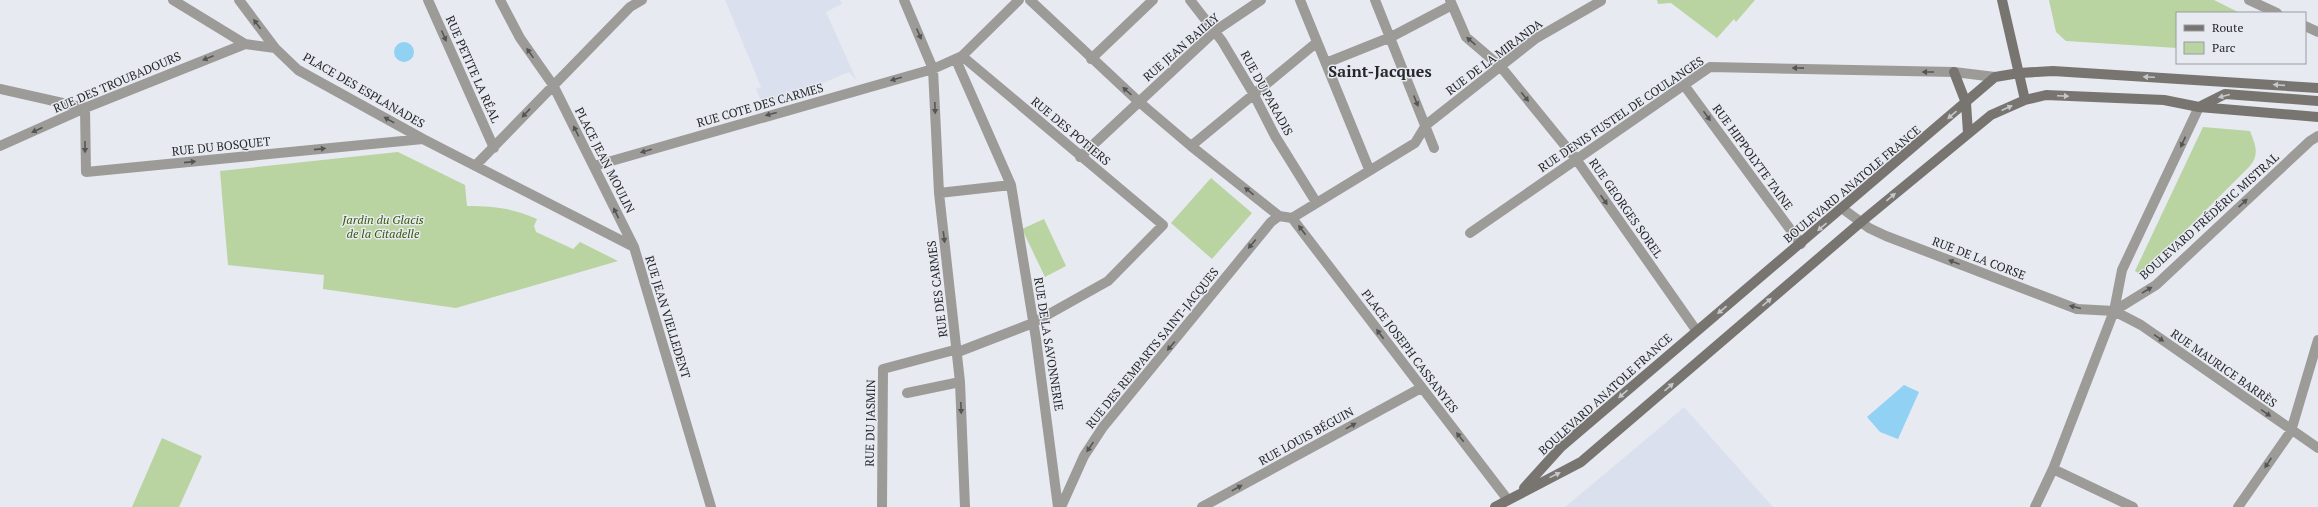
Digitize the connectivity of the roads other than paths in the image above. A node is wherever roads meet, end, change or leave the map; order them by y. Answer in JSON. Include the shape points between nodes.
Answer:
{"nodes":[{"id":1,"x":173,"y":0,"type":"edge"},
{"id":2,"x":240,"y":0,"type":"edge"},
{"id":3,"x":428,"y":0,"type":"edge"},
{"id":4,"x":500,"y":0,"type":"edge"},
{"id":5,"x":642,"y":0,"type":"edge"},
{"id":6,"x":904,"y":0,"type":"edge"},
{"id":7,"x":1019,"y":0,"type":"edge"},
{"id":8,"x":1030,"y":0,"type":"edge"},
{"id":9,"x":1153,"y":0,"type":"edge"},
{"id":10,"x":1190,"y":0,"type":"edge"},
{"id":11,"x":1261,"y":0,"type":"edge"},
{"id":12,"x":1300,"y":0,"type":"edge"},
{"id":13,"x":1375,"y":0,"type":"edge"},
{"id":14,"x":2002,"y":0,"type":"edge"},
{"id":15,"x":2249,"y":0,"type":"edge"},
{"id":16,"x":1601,"y":1,"type":"dead end"},
{"id":17,"x":1451,"y":2,"type":"edge"},
{"id":18,"x":2275,"y":12,"type":"edge"},
{"id":19,"x":2306,"y":26,"type":"edge"},
{"id":20,"x":1215,"y":31,"type":"junction"},
{"id":21,"x":2318,"y":32,"type":"edge"},
{"id":22,"x":1391,"y":37,"type":"junction"},
{"id":23,"x":1316,"y":42,"type":"junction"},
{"id":24,"x":244,"y":44,"type":"junction"},
{"id":25,"x":276,"y":48,"type":"junction"},
{"id":26,"x":959,"y":58,"type":"junction"},
{"id":27,"x":1091,"y":59,"type":"junction"},
{"id":28,"x":1326,"y":63,"type":"junction"},
{"id":29,"x":1501,"y":67,"type":"junction"},
{"id":30,"x":933,"y":68,"type":"junction"},
{"id":31,"x":1954,"y":72,"type":"junction"},
{"id":32,"x":2019,"y":73,"type":"junction"},
{"id":33,"x":1995,"y":77,"type":"junction"},
{"id":34,"x":553,"y":85,"type":"junction"},
{"id":35,"x":1684,"y":85,"type":"junction"},
{"id":36,"x":2318,"y":88,"type":"edge"},
{"id":37,"x":0,"y":89,"type":"edge"},
{"id":38,"x":1253,"y":93,"type":"junction"},
{"id":39,"x":2025,"y":100,"type":"junction"},
{"id":40,"x":1138,"y":101,"type":"junction"},
{"id":41,"x":2318,"y":101,"type":"edge"},
{"id":42,"x":1966,"y":103,"type":"junction"},
{"id":43,"x":2199,"y":107,"type":"junction"},
{"id":44,"x":85,"y":108,"type":"junction"},
{"id":45,"x":2318,"y":117,"type":"edge"},
{"id":46,"x":1426,"y":125,"type":"junction"},
{"id":47,"x":1968,"y":133,"type":"junction"},
{"id":48,"x":2318,"y":136,"type":"edge"},
{"id":49,"x":423,"y":139,"type":"junction"},
{"id":50,"x":0,"y":146,"type":"edge"},
{"id":51,"x":1191,"y":146,"type":"junction"},
{"id":52,"x":494,"y":148,"type":"junction"},
{"id":53,"x":1434,"y":148,"type":"dead end"},
{"id":54,"x":1080,"y":156,"type":"junction"},
{"id":55,"x":1576,"y":159,"type":"junction"},
{"id":56,"x":475,"y":166,"type":"junction"},
{"id":57,"x":594,"y":166,"type":"junction"},
{"id":58,"x":1369,"y":169,"type":"junction"},
{"id":59,"x":1011,"y":185,"type":"junction"},
{"id":60,"x":939,"y":193,"type":"junction"},
{"id":61,"x":1316,"y":202,"type":"junction"},
{"id":62,"x":1843,"y":209,"type":"junction"},
{"id":63,"x":1279,"y":216,"type":"junction"},
{"id":64,"x":1292,"y":218,"type":"junction"},
{"id":65,"x":1861,"y":222,"type":"junction"},
{"id":66,"x":1470,"y":233,"type":"dead end"},
{"id":67,"x":1801,"y":244,"type":"junction"},
{"id":68,"x":634,"y":248,"type":"junction"},
{"id":69,"x":2114,"y":311,"type":"junction"},
{"id":70,"x":1033,"y":323,"type":"junction"},
{"id":71,"x":1696,"y":330,"type":"junction"},
{"id":72,"x":2318,"y":340,"type":"edge"},
{"id":73,"x":958,"y":350,"type":"junction"},
{"id":74,"x":960,"y":382,"type":"junction"},
{"id":75,"x":1421,"y":388,"type":"junction"},
{"id":76,"x":907,"y":393,"type":"dead end"},
{"id":77,"x":2291,"y":431,"type":"junction"},
{"id":78,"x":2318,"y":448,"type":"edge"},
{"id":79,"x":2053,"y":469,"type":"junction"},
{"id":80,"x":1520,"y":492,"type":"junction"},
{"id":81,"x":1508,"y":503,"type":"edge"},
{"id":82,"x":711,"y":507,"type":"edge"},
{"id":83,"x":882,"y":507,"type":"edge"},
{"id":84,"x":965,"y":507,"type":"edge"},
{"id":85,"x":1058,"y":507,"type":"edge"},
{"id":86,"x":1061,"y":507,"type":"edge"},
{"id":87,"x":1202,"y":507,"type":"edge"},
{"id":88,"x":1495,"y":507,"type":"edge"},
{"id":89,"x":2035,"y":507,"type":"edge"},
{"id":90,"x":2133,"y":507,"type":"edge"},
{"id":91,"x":2238,"y":507,"type":"edge"}],
"edges":[{"from":1,"to":24,"type":"street"},
{"from":25,"to":2,"type":"street","name":"PLACE DES ESPLANADES","one_way":true},
{"from":3,"to":52,"type":"street","name":"RUE PETITE LA RÉAL","one_way":true},
{"from":34,"to":4,"type":"street","name":"PLACE JEAN MOULIN","one_way":true,"via":[[520,38]]},
{"from":5,"to":34,"type":"street","via":[[630,7],[584,57]]},
{"from":6,"to":30,"type":"street","one_way":true},
{"from":7,"to":26,"type":"street"},
{"from":8,"to":27,"type":"street"},
{"from":9,"to":27,"type":"street"},
{"from":10,"to":20,"type":"street","name":"RUE DU PARADIS"},
{"from":11,"to":20,"type":"street","name":"RUE JEAN BAILLY"},
{"from":12,"to":23,"type":"street"},
{"from":13,"to":22,"type":"street"},
{"from":14,"to":32,"type":"main road"},
{"from":15,"to":18,"type":"street"},
{"from":16,"to":29,"type":"street","name":"RUE DE LA MIRANDA","via":[[1535,39]]},
{"from":17,"to":22,"type":"street"},
{"from":29,"to":17,"type":"street","name":"RUE GEORGES SOREL","one_way":true,"via":[[1466,36]]},
{"from":19,"to":21,"type":"street"},
{"from":20,"to":38,"type":"street","name":"RUE DU PARADIS"},
{"from":20,"to":40,"type":"street","name":"RUE JEAN BAILLY"},
{"from":22,"to":28,"type":"street"},
{"from":22,"to":46,"type":"street","one_way":true},
{"from":23,"to":28,"type":"street"},
{"from":23,"to":38,"type":"street"},
{"from":24,"to":25,"type":"street"},
{"from":24,"to":44,"type":"street","name":"RUE DES TROUBADOURS","one_way":true},
{"from":49,"to":25,"type":"street","name":"PLACE DES ESPLANADES","one_way":true,"via":[[298,70]]},
{"from":26,"to":30,"type":"street","name":"RUE COTE DES CARMES"},
{"from":26,"to":54,"type":"street","name":"RUE DES POTIERS"},
{"from":26,"to":59,"type":"street","name":"RUE DE LA SAVONNERIE"},
{"from":40,"to":27,"type":"street","one_way":true},
{"from":28,"to":58,"type":"street"},
{"from":29,"to":46,"type":"street","name":"RUE DE LA MIRANDA"},
{"from":29,"to":55,"type":"street","name":"RUE GEORGES SOREL","one_way":true},
{"from":30,"to":57,"type":"street","name":"RUE COTE DES CARMES","one_way":true},
{"from":30,"to":60,"type":"street","name":"RUE DES CARMES","one_way":true},
{"from":31,"to":33,"type":"street","name":"RUE DENIS FUSTEL DE COULANGES"},
{"from":31,"to":35,"type":"street","name":"RUE DENIS FUSTEL DE COULANGES","one_way":true,"via":[[1710,67]]},
{"from":31,"to":42,"type":"main road"},
{"from":32,"to":33,"type":"main road"},
{"from":36,"to":32,"type":"main road","one_way":true,"via":[[2053,71]]},
{"from":32,"to":39,"type":"main road"},
{"from":33,"to":42,"type":"main road","name":"BOULEVARD ANATOLE FRANCE"},
{"from":34,"to":52,"type":"street","one_way":true},
{"from":57,"to":34,"type":"street","name":"PLACE JEAN MOULIN","one_way":true},
{"from":35,"to":55,"type":"street","name":"RUE DENIS FUSTEL DE COULANGES"},
{"from":35,"to":67,"type":"street","name":"RUE HIPPOLYTE TAINE","one_way":true},
{"from":37,"to":44,"type":"street"},
{"from":38,"to":51,"type":"street"},
{"from":38,"to":61,"type":"street","name":"RUE DU PARADIS","via":[[1275,136]]},
{"from":39,"to":43,"type":"main road","one_way":true,"via":[[2046,95],[2164,100]]},
{"from":47,"to":39,"type":"main road","one_way":true,"via":[[1991,115]]},
{"from":40,"to":51,"type":"street"},
{"from":40,"to":54,"type":"street","name":"RUE JEAN BAILLY"},
{"from":41,"to":43,"type":"main road","one_way":true,"via":[[2225,94]]},
{"from":42,"to":47,"type":"main road"},
{"from":42,"to":62,"type":"main road","name":"BOULEVARD ANATOLE FRANCE","one_way":true},
{"from":43,"to":45,"type":"main road"},
{"from":43,"to":69,"type":"street","name":"BOULEVARD FRÉDÉRIC MISTRAL","one_way":true,"via":[[2122,270]]},
{"from":44,"to":49,"type":"street","name":"RUE DU BOSQUET","one_way":true,"via":[[86,172]]},
{"from":44,"to":50,"type":"street","name":"RUE DES TROUBADOURS","one_way":true},
{"from":46,"to":53,"type":"street"},
{"from":46,"to":58,"type":"street","via":[[1415,143]]},
{"from":65,"to":47,"type":"main road","one_way":true},
{"from":69,"to":48,"type":"street","name":"BOULEVARD FRÉDÉRIC MISTRAL","one_way":true,"via":[[2156,285]]},
{"from":49,"to":56,"type":"street","name":"RUE JEAN VIELLEDENT"},
{"from":63,"to":51,"type":"street","one_way":true},
{"from":52,"to":56,"type":"street"},
{"from":54,"to":70,"type":"street","name":"RUE DES POTIERS","via":[[1163,225],[1108,281]]},
{"from":55,"to":66,"type":"street","name":"RUE DENIS FUSTEL DE COULANGES"},
{"from":55,"to":71,"type":"street","name":"RUE GEORGES SOREL","one_way":true},
{"from":56,"to":68,"type":"street","name":"RUE JEAN VIELLEDENT"},
{"from":68,"to":57,"type":"street","name":"PLACE JEAN MOULIN","one_way":true},
{"from":58,"to":61,"type":"street"},
{"from":59,"to":60,"type":"street"},
{"from":59,"to":70,"type":"street","name":"RUE DE LA SAVONNERIE"},
{"from":60,"to":73,"type":"street","name":"RUE DES CARMES","one_way":true},
{"from":61,"to":64,"type":"street"},
{"from":62,"to":65,"type":"street","name":"RUE DE LA CORSE"},
{"from":62,"to":67,"type":"main road","name":"BOULEVARD ANATOLE FRANCE","one_way":true},
{"from":63,"to":64,"type":"street"},
{"from":63,"to":86,"type":"street","name":"RUE DES REMPARTS SAINT-JACQUES","one_way":true,"via":[[1267,227],[1103,428],[1084,456]]},
{"from":75,"to":64,"type":"street","name":"PLACE JOSEPH CASSANYES","one_way":true},
{"from":69,"to":65,"type":"street","name":"RUE DE LA CORSE","one_way":true,"via":[[2077,308],[1886,236]]},
{"from":80,"to":65,"type":"main road","one_way":true,"via":[[1581,462]]},
{"from":67,"to":71,"type":"main road","name":"BOULEVARD ANATOLE FRANCE","one_way":true},
{"from":68,"to":82,"type":"street","name":"RUE JEAN VIELLEDENT"},
{"from":69,"to":77,"type":"street","name":"RUE MAURICE BARRÈS","one_way":true,"via":[[2141,325]]},
{"from":69,"to":79,"type":"street","name":"BOULEVARD FRÉDÉRIC MISTRAL"},
{"from":70,"to":73,"type":"street"},
{"from":70,"to":85,"type":"street","name":"RUE DE LA SAVONNERIE"},
{"from":71,"to":80,"type":"main road","name":"BOULEVARD ANATOLE FRANCE","one_way":true,"via":[[1561,447]]},
{"from":72,"to":77,"type":"street"},
{"from":73,"to":74,"type":"street","name":"RUE DES CARMES"},
{"from":73,"to":83,"type":"street","name":"RUE DU JASMIN","via":[[883,369]]},
{"from":74,"to":76,"type":"street"},
{"from":74,"to":84,"type":"street","name":"RUE DES CARMES","one_way":true},
{"from":81,"to":75,"type":"street","name":"PLACE JOSEPH CASSANYES","one_way":true},
{"from":87,"to":75,"type":"street","name":"RUE LOUIS BÉGUIN","one_way":true},
{"from":77,"to":78,"type":"street","name":"RUE MAURICE BARRÈS"},
{"from":77,"to":91,"type":"street","one_way":true},
{"from":79,"to":89,"type":"street","name":"BOULEVARD FRÉDÉRIC MISTRAL"},
{"from":79,"to":90,"type":"street"},
{"from":80,"to":81,"type":"main road"},
{"from":81,"to":88,"type":"main road"}]}
